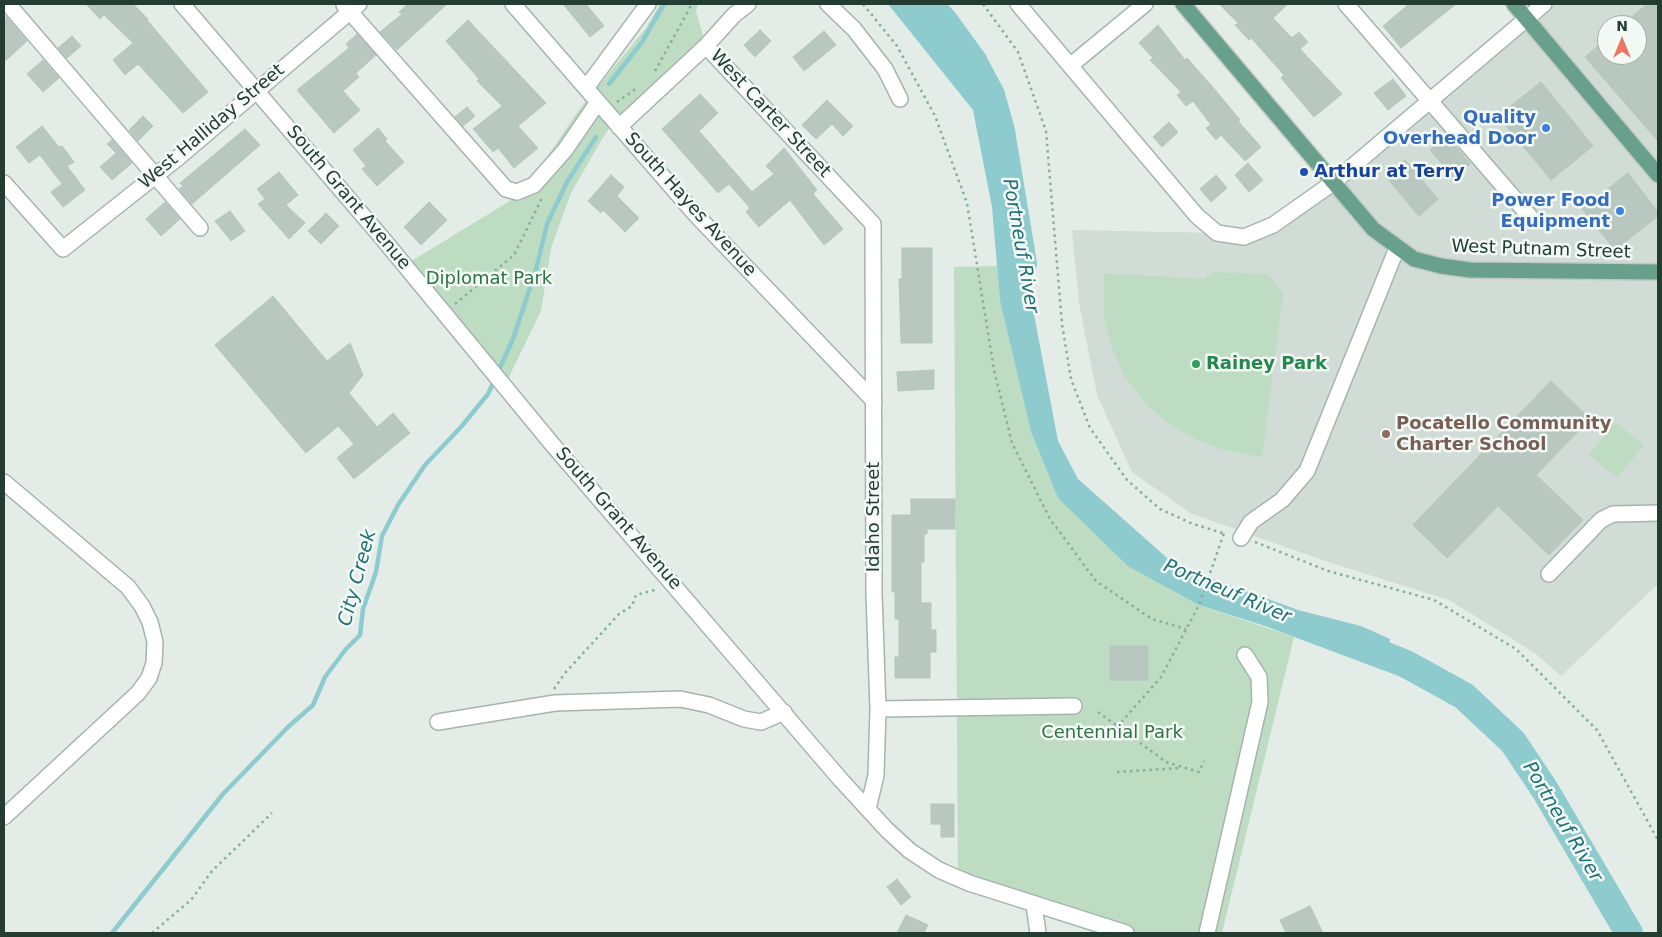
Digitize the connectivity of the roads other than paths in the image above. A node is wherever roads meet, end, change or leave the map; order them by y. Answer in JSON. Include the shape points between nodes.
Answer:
{"nodes":[{"id":1,"x":8,"y":4,"type":"edge"},
{"id":2,"x":182,"y":4,"type":"edge"},
{"id":3,"x":513,"y":4,"type":"edge"},
{"id":4,"x":648,"y":4,"type":"edge"},
{"id":5,"x":748,"y":4,"type":"edge"},
{"id":6,"x":828,"y":4,"type":"edge"},
{"id":7,"x":1018,"y":4,"type":"edge"},
{"id":8,"x":1145,"y":4,"type":"edge"},
{"id":9,"x":1183,"y":4,"type":"edge"},
{"id":10,"x":1346,"y":4,"type":"edge"},
{"id":11,"x":1514,"y":4,"type":"edge"},
{"id":12,"x":1544,"y":4,"type":"edge"},
{"id":13,"x":350,"y":6,"type":"edge"},
{"id":14,"x":1526,"y":19,"type":"junction"},
{"id":15,"x":706,"y":46,"type":"junction"},
{"id":16,"x":1071,"y":65,"type":"junction"},
{"id":17,"x":586,"y":88,"type":"junction"},
{"id":18,"x":256,"y":89,"type":"junction"},
{"id":19,"x":900,"y":99,"type":"dead end"},
{"id":20,"x":1429,"y":101,"type":"junction"},
{"id":21,"x":602,"y":107,"type":"junction"},
{"id":22,"x":619,"y":127,"type":"junction"},
{"id":23,"x":1658,"y":175,"type":"edge"},
{"id":24,"x":156,"y":176,"type":"junction"},
{"id":25,"x":4,"y":182,"type":"edge"},
{"id":26,"x":1334,"y":182,"type":"junction"},
{"id":27,"x":1532,"y":219,"type":"dead end"},
{"id":28,"x":873,"y":224,"type":"joint"},
{"id":29,"x":200,"y":228,"type":"dead end"},
{"id":30,"x":1397,"y":248,"type":"junction"},
{"id":31,"x":1658,"y":272,"type":"edge"},
{"id":32,"x":874,"y":402,"type":"junction"},
{"id":33,"x":4,"y":482,"type":"edge"},
{"id":34,"x":1658,"y":514,"type":"edge"},
{"id":35,"x":1241,"y":538,"type":"road end"},
{"id":36,"x":1549,"y":574,"type":"dead end"},
{"id":37,"x":1245,"y":655,"type":"dead end"},
{"id":38,"x":1074,"y":706,"type":"dead end"},
{"id":39,"x":878,"y":709,"type":"junction"},
{"id":40,"x":784,"y":712,"type":"junction"},
{"id":41,"x":438,"y":722,"type":"dead end"},
{"id":42,"x":868,"y":809,"type":"junction"},
{"id":43,"x":4,"y":817,"type":"edge"},
{"id":44,"x":1034,"y":905,"type":"junction"},
{"id":45,"x":1038,"y":933,"type":"edge"},
{"id":46,"x":1126,"y":933,"type":"edge"},
{"id":47,"x":1207,"y":933,"type":"edge"}],
"edges":[{"from":1,"to":24,"type":"street"},
{"from":2,"to":18,"type":"street","name":"South Grant Avenue"},
{"from":3,"to":17,"type":"street","name":"South Hayes Avenue"},
{"from":4,"to":17,"type":"street"},
{"from":5,"to":15,"type":"street"},
{"from":6,"to":19,"type":"street","via":[[854,29],[885,69]]},
{"from":7,"to":16,"type":"street"},
{"from":8,"to":16,"type":"street"},
{"from":9,"to":26,"type":"main road","name":"West Putnam Street"},
{"from":10,"to":20,"type":"street"},
{"from":11,"to":14,"type":"main road"},
{"from":12,"to":14,"type":"street"},
{"from":13,"to":18,"type":"street","name":"West Halliday Street"},
{"from":13,"to":21,"type":"street","via":[[506,189],[517,192],[534,185]]},
{"from":14,"to":20,"type":"street"},
{"from":14,"to":23,"type":"main road"},
{"from":15,"to":22,"type":"street","name":"West Carter Street"},
{"from":15,"to":28,"type":"street","name":"West Carter Street"},
{"from":16,"to":26,"type":"street","via":[[1197,216],[1217,234],[1244,236],[1273,225]]},
{"from":17,"to":21,"type":"street","name":"South Hayes Avenue"},
{"from":18,"to":24,"type":"street","name":"West Halliday Street"},
{"from":18,"to":40,"type":"street","name":"South Grant Avenue","via":[[504,387]]},
{"from":20,"to":26,"type":"street"},
{"from":20,"to":27,"type":"street"},
{"from":21,"to":22,"type":"street","name":"South Hayes Avenue"},
{"from":22,"to":32,"type":"street","name":"South Hayes Avenue","via":[[697,216]]},
{"from":24,"to":25,"type":"street","name":"West Halliday Street","via":[[63,249]]},
{"from":24,"to":29,"type":"street"},
{"from":26,"to":30,"type":"main road","name":"West Putnam Street","via":[[1373,229]]},
{"from":28,"to":32,"type":"street","name":"Idaho Street"},
{"from":30,"to":31,"type":"main road","name":"West Putnam Street","via":[[1414,258],[1470,270]]},
{"from":30,"to":35,"type":"street","via":[[1306,471],[1282,500],[1252,522]]},
{"from":32,"to":39,"type":"street","name":"Idaho Street","via":[[874,594]]},
{"from":33,"to":43,"type":"street","via":[[128,587],[150,622],[155,642],[149,678],[138,693]]},
{"from":34,"to":36,"type":"street","via":[[1613,514],[1601,520]]},
{"from":37,"to":47,"type":"street","via":[[1259,677],[1260,702]]},
{"from":38,"to":39,"type":"street"},
{"from":39,"to":42,"type":"street","name":"Idaho Street","via":[[876,775]]},
{"from":40,"to":41,"type":"street","via":[[761,722],[680,699],[543,704]]},
{"from":40,"to":42,"type":"street","name":"South Grant Avenue"},
{"from":42,"to":44,"type":"street","name":"South Grant Avenue","via":[[910,851],[939,870]]},
{"from":44,"to":45,"type":"street"},
{"from":44,"to":46,"type":"street","name":"South Grant Avenue"}]}
